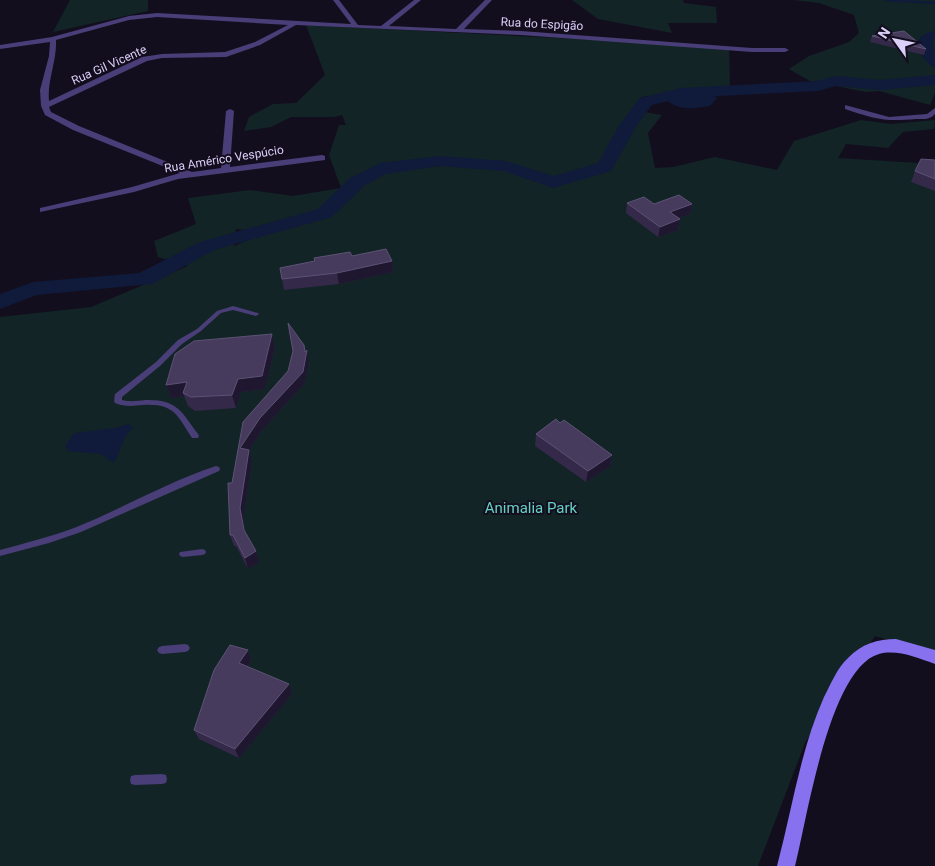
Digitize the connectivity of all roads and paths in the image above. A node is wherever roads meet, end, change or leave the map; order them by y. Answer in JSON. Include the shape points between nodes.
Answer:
{"nodes":[{"id":1,"x":346,"y":0,"type":"edge"},
{"id":2,"x":418,"y":0,"type":"edge"},
{"id":3,"x":489,"y":0,"type":"edge"},
{"id":4,"x":337,"y":2,"type":"edge"},
{"id":5,"x":297,"y":22,"type":"junction"},
{"id":6,"x":356,"y":26,"type":"junction"},
{"id":7,"x":383,"y":28,"type":"junction"},
{"id":8,"x":458,"y":31,"type":"junction"},
{"id":9,"x":52,"y":39,"type":"junction"},
{"id":10,"x":0,"y":47,"type":"edge"},
{"id":11,"x":785,"y":50,"type":"dead end"},
{"id":12,"x":45,"y":106,"type":"junction"},
{"id":13,"x":848,"y":107,"type":"dead end"},
{"id":14,"x":935,"y":110,"type":"edge"},
{"id":15,"x":230,"y":111,"type":"dead end"},
{"id":16,"x":322,"y":158,"type":"dead end"},
{"id":17,"x":225,"y":169,"type":"junction"},
{"id":18,"x":190,"y":174,"type":"junction"},
{"id":19,"x":43,"y":210,"type":"dead end"},
{"id":20,"x":256,"y":314,"type":"dead end"},
{"id":21,"x":195,"y":436,"type":"dead end"},
{"id":22,"x":216,"y":469,"type":"dead end"},
{"id":23,"x":202,"y":552,"type":"dead end"},
{"id":24,"x":0,"y":553,"type":"edge"},
{"id":25,"x":183,"y":554,"type":"dead end"},
{"id":26,"x":185,"y":648,"type":"dead end"},
{"id":27,"x":162,"y":650,"type":"dead end"},
{"id":28,"x":935,"y":657,"type":"edge"},
{"id":29,"x":162,"y":779,"type":"dead end"},
{"id":30,"x":135,"y":780,"type":"dead end"},
{"id":31,"x":786,"y":866,"type":"edge"}],
"edges":[{"from":1,"to":4,"type":"street"},
{"from":2,"to":7,"type":"street"},
{"from":3,"to":8,"type":"street"},
{"from":4,"to":6,"type":"street"},
{"from":5,"to":6,"type":"street","name":"Rua do Espigão"},
{"from":5,"to":9,"type":"street","name":"Rua do Espigão","via":[[151,15]]},
{"from":5,"to":12,"type":"street","name":"Rua Gil Vicente","via":[[231,53],[216,56],[163,55],[145,59]]},
{"from":6,"to":7,"type":"street","name":"Rua do Espigão"},
{"from":7,"to":8,"type":"street","name":"Rua do Espigão"},
{"from":8,"to":11,"type":"street","name":"Rua do Espigão"},
{"from":9,"to":10,"type":"street","name":"Rua do Espigão"},
{"from":9,"to":12,"type":"street","via":[[53,56],[44,90]]},
{"from":12,"to":18,"type":"street","via":[[48,113],[62,122]]},
{"from":13,"to":14,"type":"street","via":[[889,119],[929,116]]},
{"from":15,"to":17,"type":"street"},
{"from":16,"to":17,"type":"street","name":"Rua Américo Vespúcio"},
{"from":17,"to":18,"type":"street","name":"Rua Américo Vespúcio"},
{"from":18,"to":19,"type":"street","name":"Rua Américo Vespúcio"},
{"from":20,"to":21,"type":"lane","via":[[233,308],[219,312],[118,396],[118,401],[125,404],[168,403]]},
{"from":22,"to":24,"type":"lane","via":[[78,530]]},
{"from":23,"to":25,"type":"lane"},
{"from":26,"to":27,"type":"lane"},
{"from":28,"to":31,"type":"street","via":[[912,648],[891,646],[873,649],[850,665],[830,698],[813,751]]},
{"from":29,"to":30,"type":"lane"}]}
